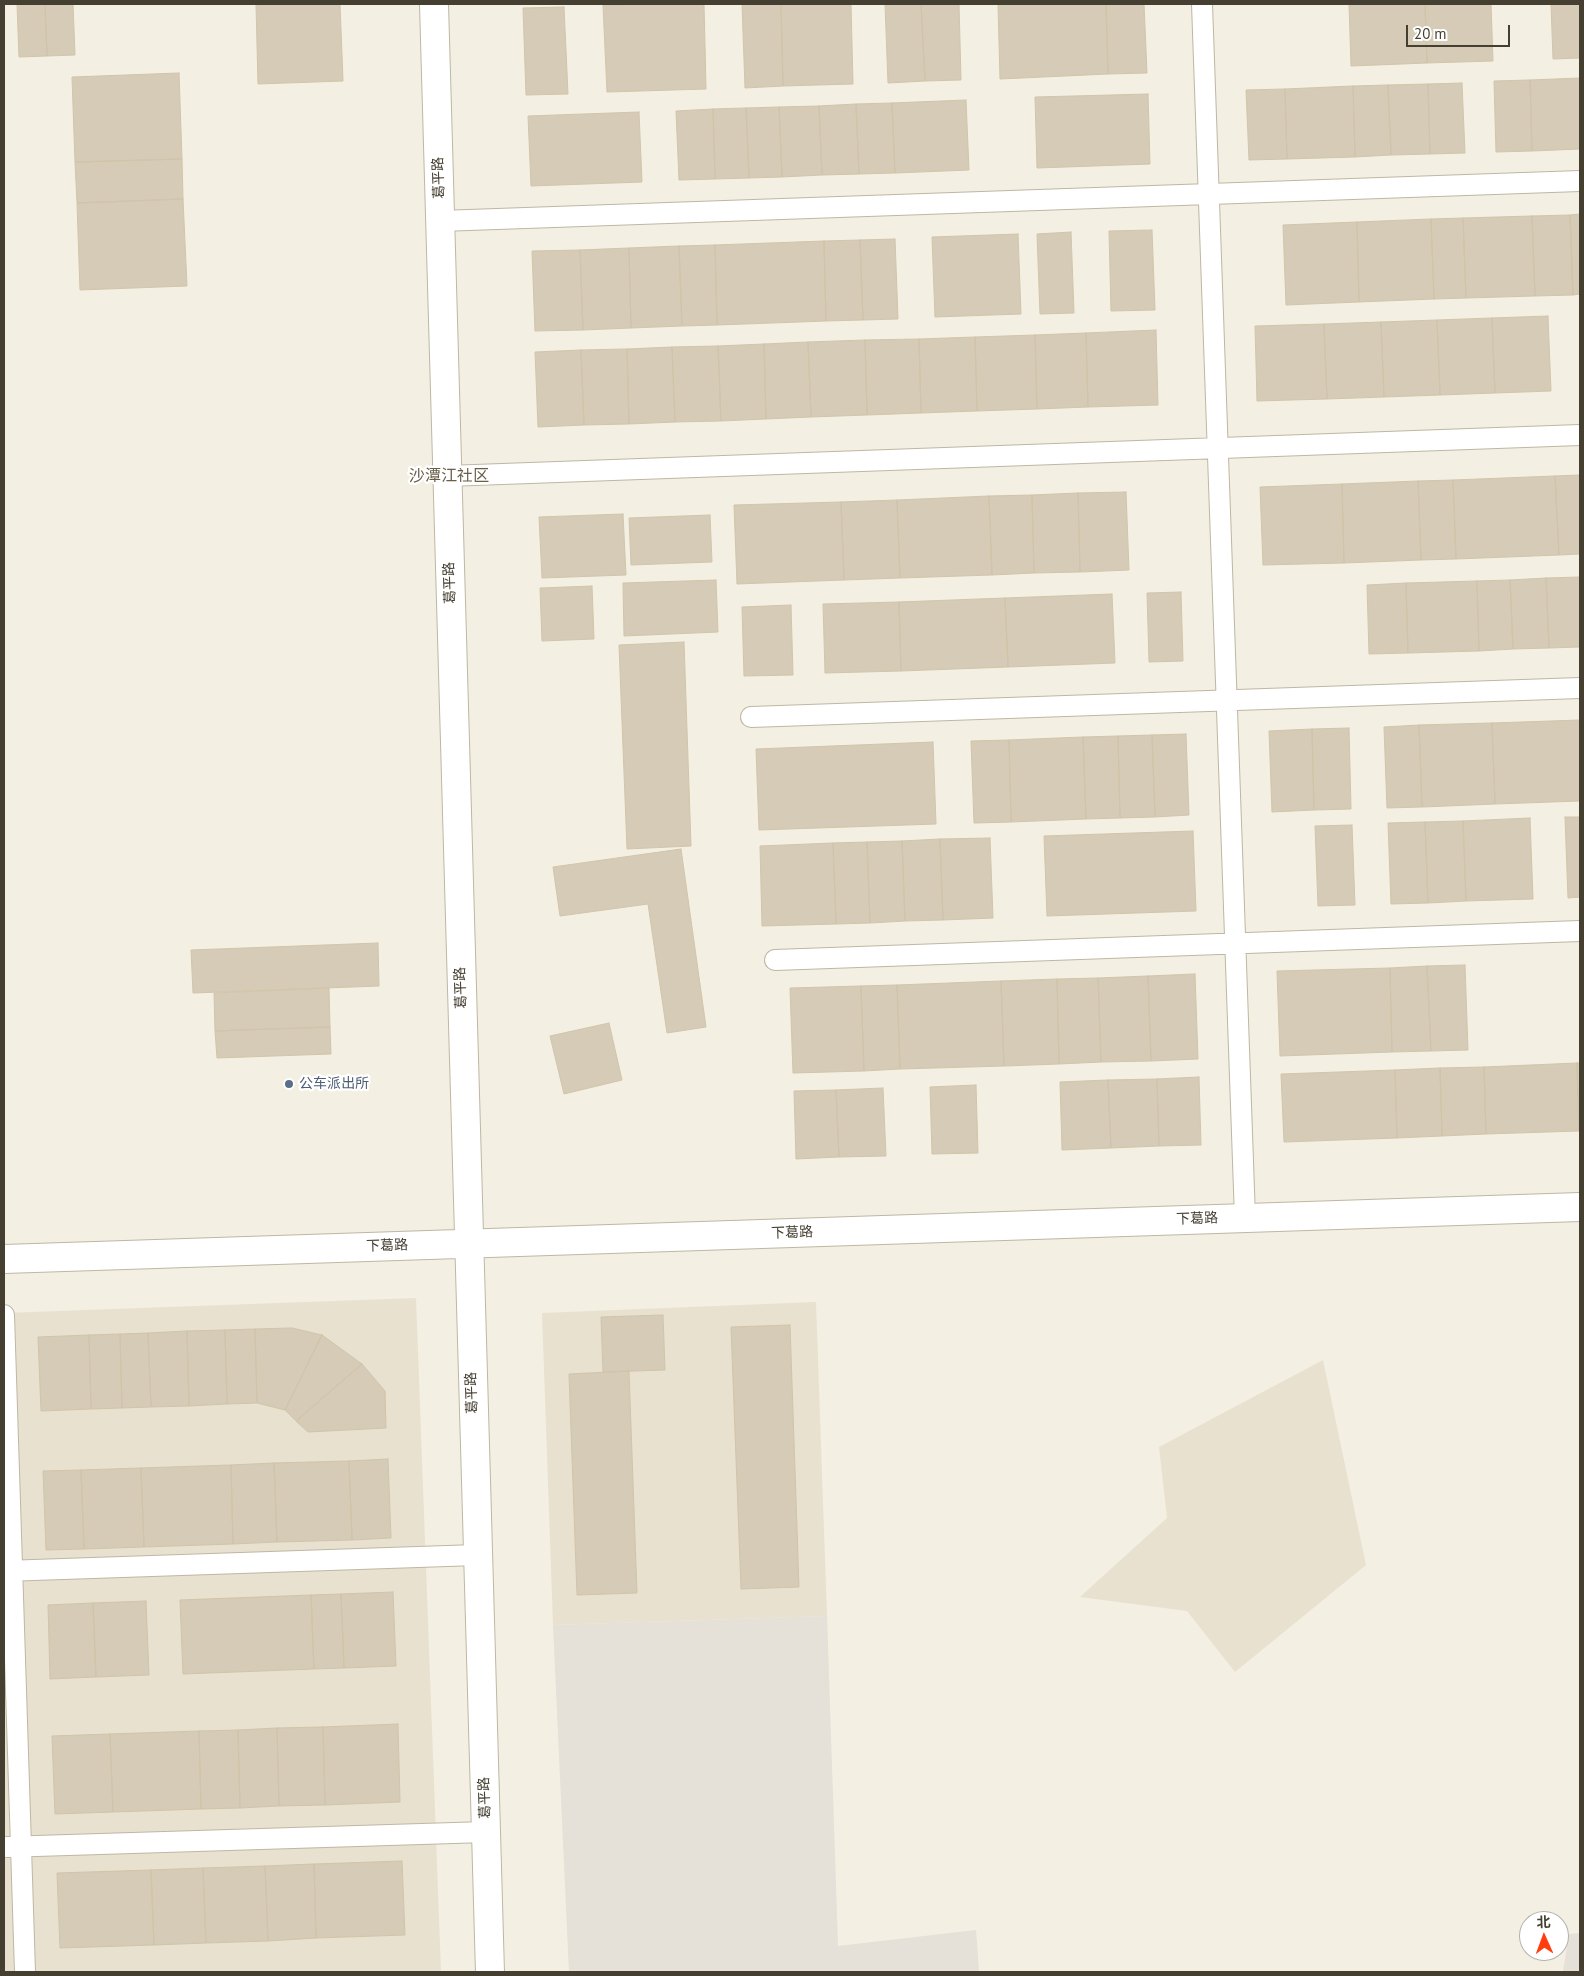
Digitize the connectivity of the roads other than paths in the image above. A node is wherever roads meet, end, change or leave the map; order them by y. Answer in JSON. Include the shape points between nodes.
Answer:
{"nodes":[{"id":1,"x":434,"y":4,"type":"edge"},
{"id":2,"x":1202,"y":4,"type":"edge"},
{"id":3,"x":1580,"y":181,"type":"edge"},
{"id":4,"x":1208,"y":194,"type":"junction"},
{"id":5,"x":440,"y":221,"type":"junction"},
{"id":6,"x":1580,"y":436,"type":"edge"},
{"id":7,"x":1218,"y":448,"type":"junction"},
{"id":8,"x":446,"y":476,"type":"junction"},
{"id":9,"x":1580,"y":688,"type":"edge"},
{"id":10,"x":1227,"y":700,"type":"junction"},
{"id":11,"x":751,"y":717,"type":"dead end"},
{"id":12,"x":1580,"y":931,"type":"edge"},
{"id":13,"x":1235,"y":944,"type":"junction"},
{"id":14,"x":775,"y":960,"type":"dead end"},
{"id":15,"x":1580,"y":1207,"type":"edge"},
{"id":16,"x":1245,"y":1218,"type":"junction"},
{"id":17,"x":468,"y":1244,"type":"junction"},
{"id":18,"x":4,"y":1259,"type":"edge"},
{"id":19,"x":4,"y":1316,"type":"edge"},
{"id":20,"x":477,"y":1555,"type":"junction"},
{"id":21,"x":8,"y":1571,"type":"edge"},
{"id":22,"x":486,"y":1832,"type":"junction"},
{"id":23,"x":13,"y":1847,"type":"edge"},
{"id":24,"x":26,"y":1972,"type":"edge"},
{"id":25,"x":490,"y":1972,"type":"edge"}],
"edges":[{"from":1,"to":5,"type":"street","name":"葛平路"},
{"from":2,"to":4,"type":"lane"},
{"from":3,"to":4,"type":"lane"},
{"from":4,"to":5,"type":"lane"},
{"from":4,"to":7,"type":"lane"},
{"from":5,"to":8,"type":"street","name":"葛平路"},
{"from":6,"to":7,"type":"lane"},
{"from":7,"to":8,"type":"lane"},
{"from":7,"to":10,"type":"lane"},
{"from":8,"to":17,"type":"street","name":"葛平路"},
{"from":9,"to":10,"type":"lane"},
{"from":10,"to":11,"type":"lane"},
{"from":10,"to":13,"type":"lane"},
{"from":12,"to":13,"type":"lane"},
{"from":13,"to":14,"type":"lane"},
{"from":13,"to":16,"type":"lane"},
{"from":15,"to":16,"type":"street","name":"下葛路"},
{"from":16,"to":17,"type":"street","name":"下葛路"},
{"from":17,"to":18,"type":"street","name":"下葛路"},
{"from":17,"to":20,"type":"street","name":"葛平路"},
{"from":19,"to":21,"type":"lane"},
{"from":20,"to":21,"type":"lane"},
{"from":20,"to":22,"type":"street","name":"葛平路"},
{"from":21,"to":23,"type":"lane"},
{"from":22,"to":23,"type":"lane"},
{"from":22,"to":25,"type":"street","name":"葛平路"},
{"from":23,"to":24,"type":"lane"}]}
